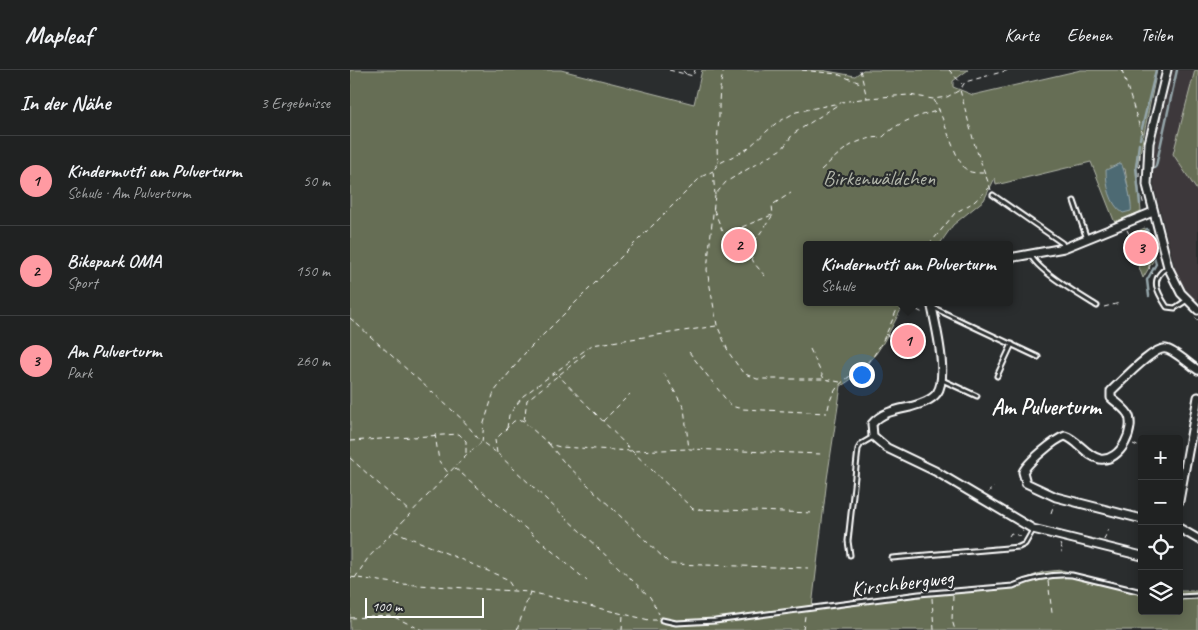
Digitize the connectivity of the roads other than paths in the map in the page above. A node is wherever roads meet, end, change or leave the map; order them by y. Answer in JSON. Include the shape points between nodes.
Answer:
{"nodes":[{"id":1,"x":1166,"y":70,"type":"edge"},
{"id":2,"x":993,"y":196,"type":"road end"},
{"id":3,"x":1074,"y":201,"type":"dead end"},
{"id":4,"x":1153,"y":212,"type":"junction"},
{"id":5,"x":1088,"y":239,"type":"junction"},
{"id":6,"x":1064,"y":248,"type":"junction"},
{"id":7,"x":1031,"y":255,"type":"junction"},
{"id":8,"x":1013,"y":257,"type":"edge"},
{"id":9,"x":1168,"y":267,"type":"junction"},
{"id":10,"x":1187,"y":300,"type":"junction"},
{"id":11,"x":1098,"y":307,"type":"road end"},
{"id":12,"x":930,"y":309,"type":"edge"},
{"id":13,"x":1198,"y":310,"type":"edge"},
{"id":14,"x":1012,"y":344,"type":"junction"},
{"id":15,"x":1038,"y":358,"type":"dead end"},
{"id":16,"x":1198,"y":370,"type":"edge"},
{"id":17,"x":997,"y":376,"type":"dead end"},
{"id":18,"x":942,"y":380,"type":"junction"},
{"id":19,"x":977,"y":396,"type":"dead end"},
{"id":20,"x":1198,"y":398,"type":"edge"},
{"id":21,"x":873,"y":436,"type":"junction"},
{"id":22,"x":1183,"y":480,"type":"edge"},
{"id":23,"x":1138,"y":518,"type":"edge"},
{"id":24,"x":1030,"y":530,"type":"junction"},
{"id":25,"x":1183,"y":530,"type":"edge"},
{"id":26,"x":1198,"y":539,"type":"edge"},
{"id":27,"x":850,"y":555,"type":"dead end"},
{"id":28,"x":1138,"y":555,"type":"edge"},
{"id":29,"x":892,"y":558,"type":"dead end"},
{"id":30,"x":1138,"y":591,"type":"edge"},
{"id":31,"x":1198,"y":596,"type":"edge"},
{"id":32,"x":1183,"y":597,"type":"edge"},
{"id":33,"x":662,"y":620,"type":"road end"}],
"edges":[{"from":1,"to":4,"type":"street","via":[[1147,156]]},
{"from":2,"to":6,"type":"lane","via":[[1062,243]]},
{"from":3,"to":5,"type":"lane"},
{"from":4,"to":5,"type":"street"},
{"from":4,"to":9,"type":"street"},
{"from":5,"to":6,"type":"street"},
{"from":6,"to":7,"type":"street"},
{"from":7,"to":8,"type":"street"},
{"from":7,"to":11,"type":"lane","via":[[1036,263]]},
{"from":9,"to":10,"type":"street"},
{"from":9,"to":10,"type":"lane","via":[[1157,278],[1156,289],[1167,307],[1175,308]]},
{"from":10,"to":13,"type":"street"},
{"from":12,"to":14,"type":"lane","via":[[936,308]]},
{"from":12,"to":18,"type":"street"},
{"from":14,"to":15,"type":"lane"},
{"from":14,"to":17,"type":"lane"},
{"from":16,"to":23,"type":"street","via":[[1172,351],[1156,350],[1111,391],[1111,398],[1129,417],[1124,448],[1118,454],[1104,459],[1094,456],[1070,438],[1060,438],[1024,469],[1022,476],[1026,483],[1056,497]]},
{"from":18,"to":19,"type":"lane"},
{"from":18,"to":21,"type":"street","via":[[937,393],[928,401],[877,419],[872,424]]},
{"from":20,"to":22,"type":"street"},
{"from":21,"to":24,"type":"street","via":[[887,448],[935,472]]},
{"from":21,"to":27,"type":"lane","via":[[858,449],[848,541]]},
{"from":24,"to":28,"type":"street"},
{"from":24,"to":29,"type":"lane","via":[[1025,544],[1019,547]]},
{"from":25,"to":26,"type":"street"},
{"from":30,"to":33,"type":"lane","name":"Kirschbergweg","via":[[1060,574],[1013,586],[919,594],[715,621],[676,623]]},
{"from":31,"to":32,"type":"lane"}]}
